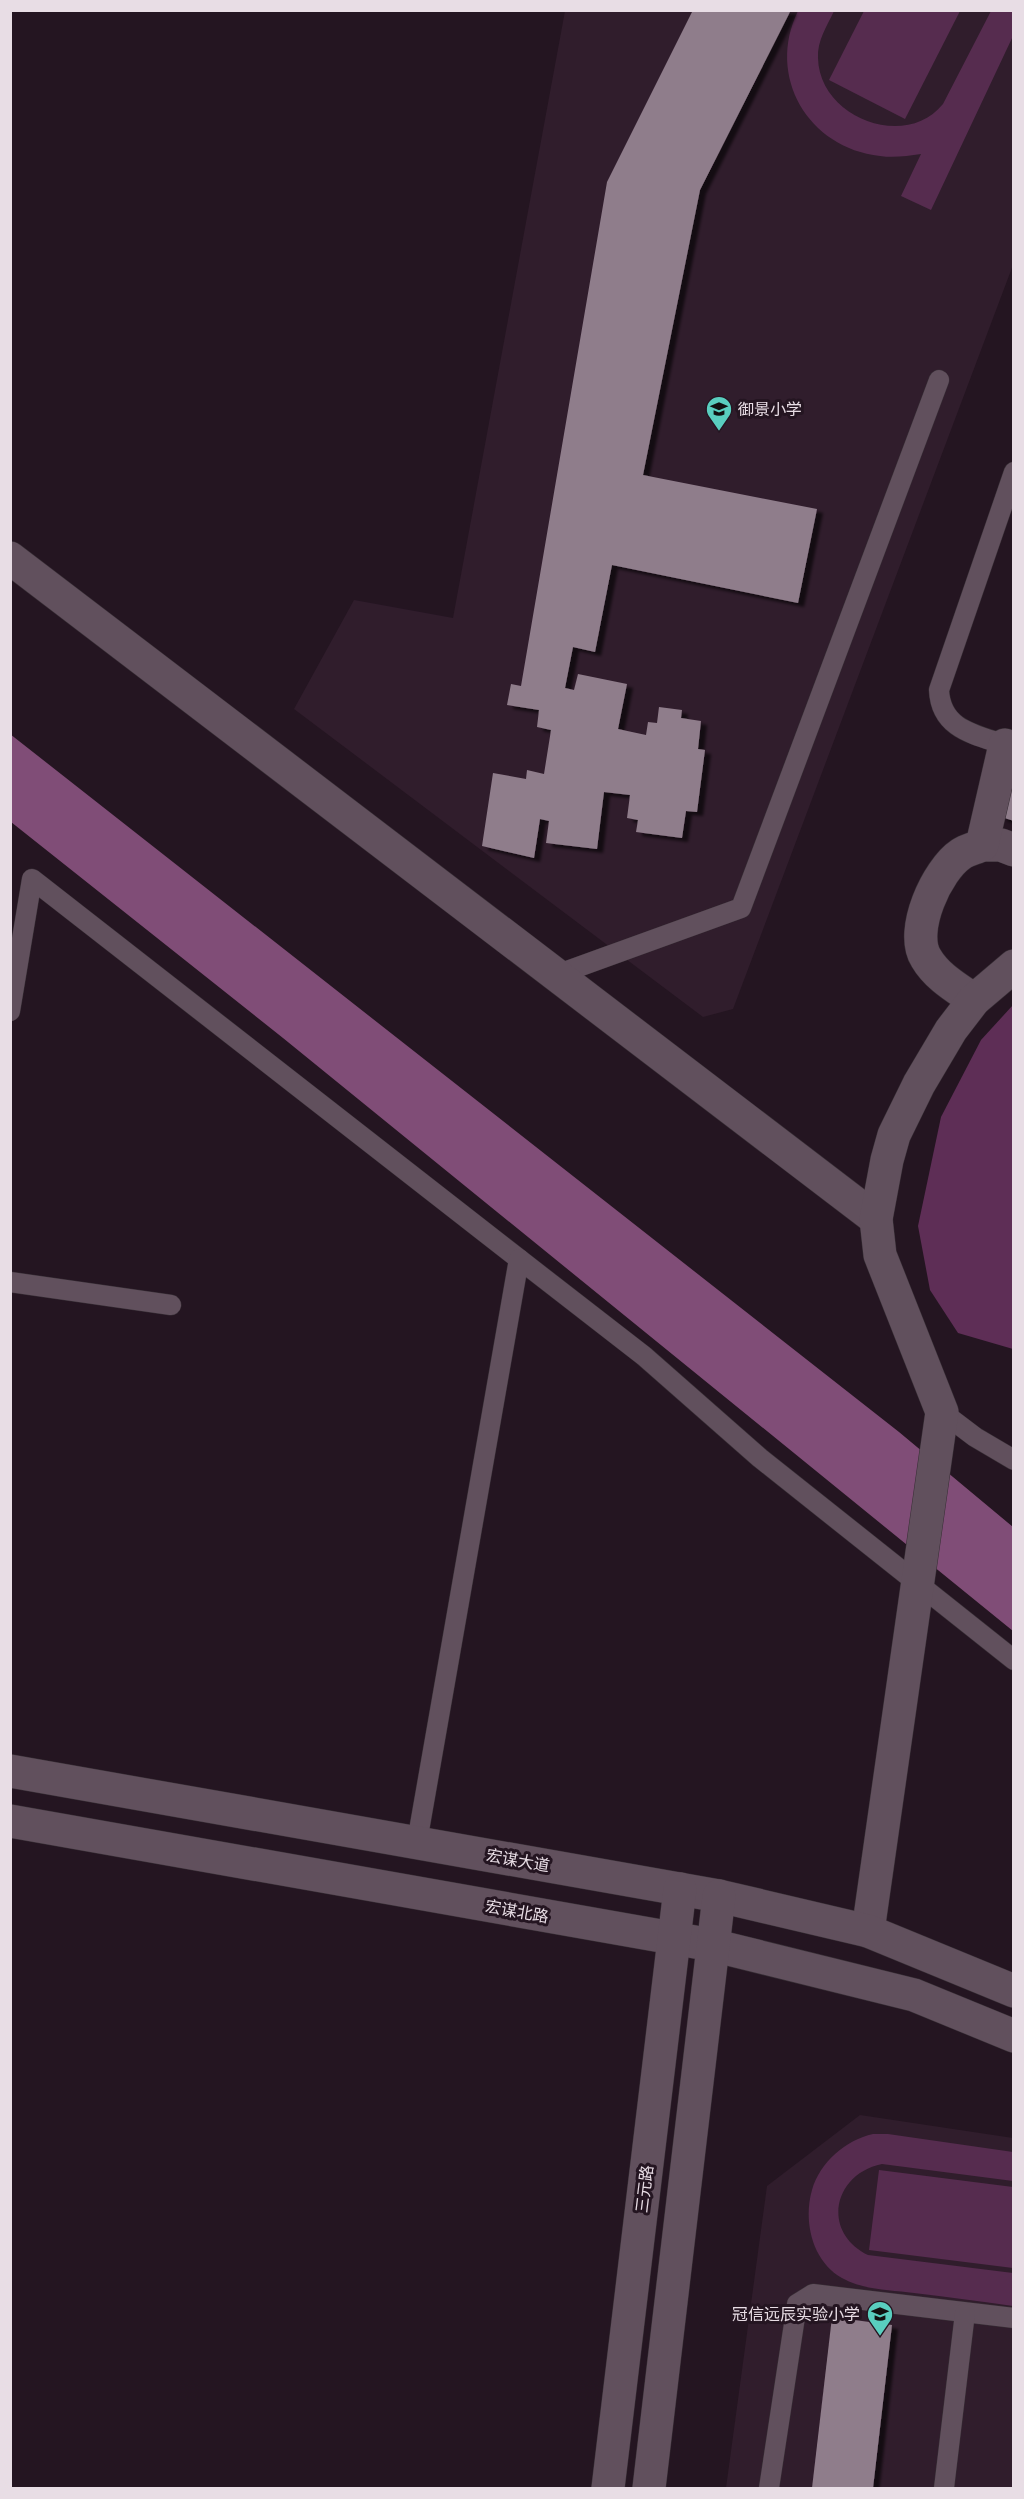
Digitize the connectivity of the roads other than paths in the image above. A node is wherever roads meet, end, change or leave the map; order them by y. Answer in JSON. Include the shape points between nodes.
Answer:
{"nodes":[{"id":1,"x":939,"y":380,"type":"dead end"},
{"id":2,"x":1014,"y":471,"type":"edge"},
{"id":3,"x":10,"y":558,"type":"edge"},
{"id":4,"x":1009,"y":746,"type":"edge"},
{"id":5,"x":998,"y":847,"type":"edge"},
{"id":6,"x":1014,"y":966,"type":"edge"},
{"id":7,"x":556,"y":975,"type":"junction"},
{"id":8,"x":974,"y":1000,"type":"junction"},
{"id":9,"x":10,"y":1011,"type":"edge"},
{"id":10,"x":876,"y":1219,"type":"junction"},
{"id":11,"x":519,"y":1259,"type":"junction"},
{"id":12,"x":10,"y":1282,"type":"edge"},
{"id":13,"x":171,"y":1305,"type":"dead end"},
{"id":14,"x":942,"y":1413,"type":"junction"},
{"id":15,"x":1014,"y":1460,"type":"edge"},
{"id":16,"x":919,"y":1584,"type":"junction"},
{"id":17,"x":1014,"y":1660,"type":"edge"},
{"id":18,"x":10,"y":1771,"type":"edge"},
{"id":19,"x":10,"y":1821,"type":"edge"},
{"id":20,"x":417,"y":1842,"type":"junction"},
{"id":21,"x":680,"y":1889,"type":"junction"},
{"id":22,"x":719,"y":1896,"type":"junction"},
{"id":23,"x":868,"y":1931,"type":"junction"},
{"id":24,"x":674,"y":1938,"type":"junction"},
{"id":25,"x":712,"y":1945,"type":"junction"},
{"id":26,"x":1014,"y":1991,"type":"edge"},
{"id":27,"x":1014,"y":2036,"type":"edge"},
{"id":28,"x":965,"y":2313,"type":"junction"},
{"id":29,"x":1014,"y":2318,"type":"edge"},
{"id":30,"x":608,"y":2488,"type":"edge"},
{"id":31,"x":649,"y":2488,"type":"edge"},
{"id":32,"x":769,"y":2488,"type":"edge"},
{"id":33,"x":944,"y":2488,"type":"edge"}],
"edges":[{"from":1,"to":7,"type":"lane","via":[[741,908]]},
{"from":2,"to":4,"type":"lane","via":[[939,690],[943,712],[952,724]]},
{"from":3,"to":7,"type":"main road"},
{"from":4,"to":5,"type":"main road"},
{"from":5,"to":8,"type":"main road","via":[[960,854],[946,868],[934,886],[922,925],[924,956],[948,983]]},
{"from":6,"to":8,"type":"main road"},
{"from":7,"to":10,"type":"main road"},
{"from":8,"to":10,"type":"main road","via":[[951,1030],[894,1135]]},
{"from":9,"to":11,"type":"lane","via":[[32,879]]},
{"from":10,"to":14,"type":"main road","via":[[880,1254]]},
{"from":11,"to":16,"type":"lane","via":[[644,1356],[760,1458]]},
{"from":11,"to":20,"type":"lane"},
{"from":12,"to":13,"type":"lane"},
{"from":14,"to":15,"type":"lane"},
{"from":14,"to":16,"type":"main road"},
{"from":16,"to":17,"type":"lane"},
{"from":16,"to":23,"type":"main road"},
{"from":18,"to":20,"type":"main road","name":"宏谋大道"},
{"from":19,"to":24,"type":"main road","name":"宏谋北路"},
{"from":20,"to":21,"type":"main road","name":"宏谋大道"},
{"from":21,"to":22,"type":"main road","name":"宏谋大道"},
{"from":21,"to":24,"type":"main road","name":"三元路"},
{"from":22,"to":23,"type":"main road","name":"宏谋大道"},
{"from":22,"to":25,"type":"main road"},
{"from":23,"to":26,"type":"main road","name":"宏谋大道"},
{"from":24,"to":25,"type":"main road","name":"宏谋北路"},
{"from":24,"to":30,"type":"main road","name":"三元路"},
{"from":25,"to":27,"type":"main road","name":"宏谋北路","via":[[914,1995]]},
{"from":25,"to":31,"type":"main road"},
{"from":28,"to":29,"type":"lane"},
{"from":28,"to":32,"type":"lane","via":[[813,2295],[797,2304]]},
{"from":28,"to":33,"type":"lane"}]}
